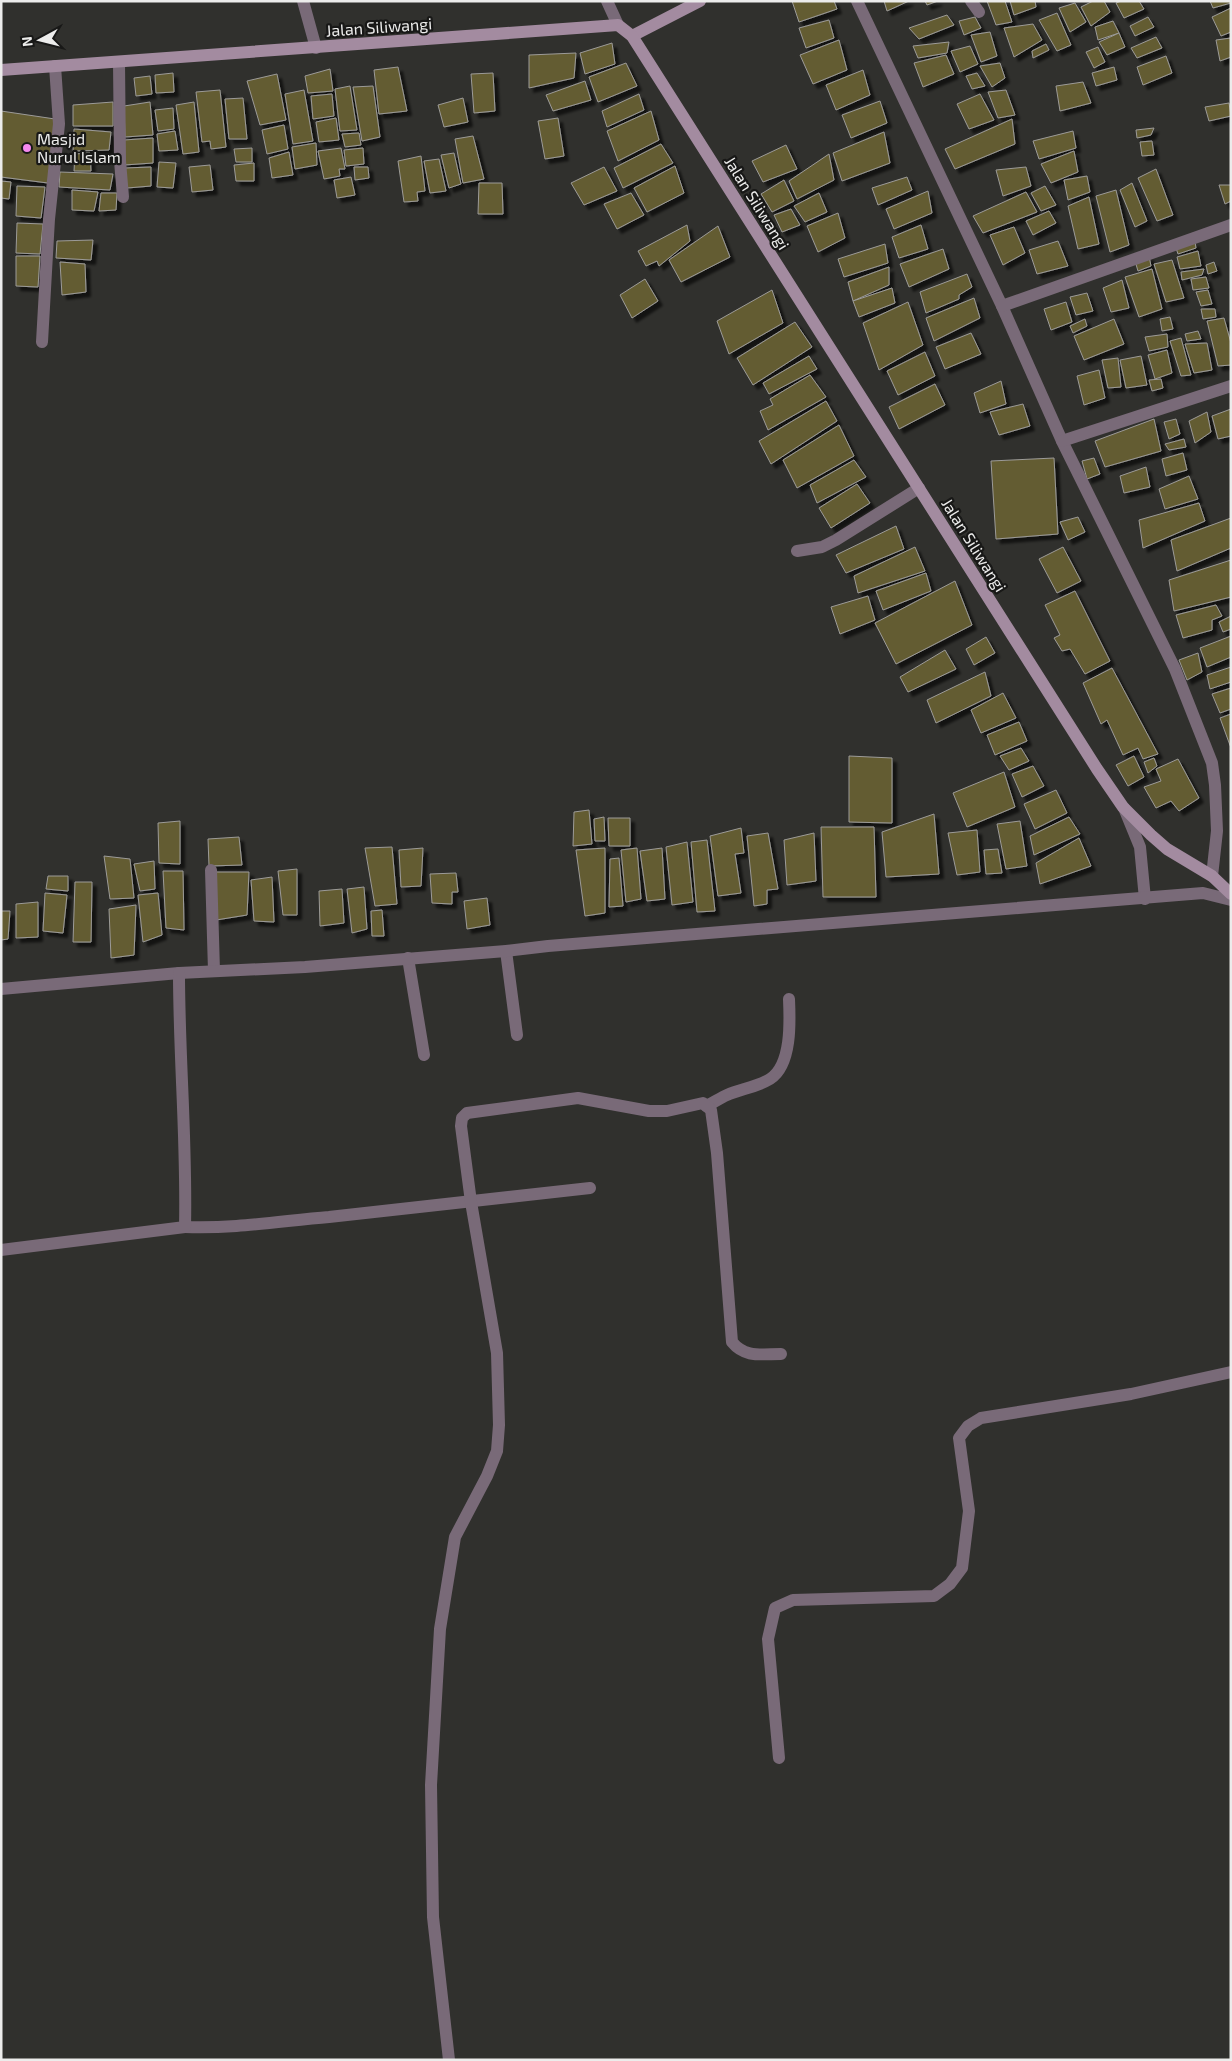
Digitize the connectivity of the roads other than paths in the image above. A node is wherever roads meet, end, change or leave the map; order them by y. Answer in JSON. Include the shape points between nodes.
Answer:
{"nodes":[{"id":1,"x":303,"y":1,"type":"edge"},
{"id":2,"x":607,"y":1,"type":"edge"},
{"id":3,"x":700,"y":1,"type":"edge"},
{"id":4,"x":857,"y":1,"type":"edge"},
{"id":5,"x":971,"y":1,"type":"edge"},
{"id":6,"x":979,"y":12,"type":"dead end"},
{"id":7,"x":618,"y":25,"type":"junction"},
{"id":8,"x":632,"y":36,"type":"junction"},
{"id":9,"x":316,"y":48,"type":"junction"},
{"id":10,"x":119,"y":62,"type":"junction"},
{"id":11,"x":55,"y":66,"type":"junction"},
{"id":12,"x":1,"y":70,"type":"edge"},
{"id":13,"x":123,"y":197,"type":"dead end"},
{"id":14,"x":1226,"y":226,"type":"edge"},
{"id":15,"x":1002,"y":306,"type":"junction"},
{"id":16,"x":42,"y":342,"type":"dead end"},
{"id":17,"x":1231,"y":386,"type":"edge"},
{"id":18,"x":1062,"y":441,"type":"junction"},
{"id":19,"x":919,"y":488,"type":"junction"},
{"id":20,"x":797,"y":550,"type":"dead end"},
{"id":21,"x":1123,"y":806,"type":"junction"},
{"id":22,"x":212,"y":870,"type":"dead end"},
{"id":23,"x":1212,"y":876,"type":"junction"},
{"id":24,"x":1231,"y":894,"type":"edge"},
{"id":25,"x":1144,"y":899,"type":"junction"},
{"id":26,"x":1231,"y":900,"type":"edge"},
{"id":27,"x":506,"y":951,"type":"junction"},
{"id":28,"x":408,"y":958,"type":"junction"},
{"id":29,"x":214,"y":971,"type":"junction"},
{"id":30,"x":180,"y":973,"type":"junction"},
{"id":31,"x":1,"y":989,"type":"edge"},
{"id":32,"x":789,"y":998,"type":"dead end"},
{"id":33,"x":517,"y":1035,"type":"dead end"},
{"id":34,"x":424,"y":1055,"type":"dead end"},
{"id":35,"x":706,"y":1106,"type":"junction"},
{"id":36,"x":590,"y":1188,"type":"dead end"},
{"id":37,"x":471,"y":1202,"type":"junction"},
{"id":38,"x":185,"y":1227,"type":"junction"},
{"id":39,"x":1,"y":1250,"type":"edge"},
{"id":40,"x":781,"y":1354,"type":"dead end"},
{"id":41,"x":1231,"y":1372,"type":"edge"},
{"id":42,"x":778,"y":1758,"type":"dead end"},
{"id":43,"x":449,"y":2060,"type":"edge"}],
"edges":[{"from":1,"to":9,"type":"street"},
{"from":2,"to":7,"type":"street"},
{"from":3,"to":8,"type":"main road"},
{"from":4,"to":15,"type":"street"},
{"from":5,"to":6,"type":"street"},
{"from":7,"to":8,"type":"main road","name":"Jalan Siliwangi"},
{"from":7,"to":9,"type":"main road","name":"Jalan Siliwangi"},
{"from":8,"to":19,"type":"main road","name":"Jalan Siliwangi"},
{"from":9,"to":10,"type":"main road","name":"Jalan Siliwangi"},
{"from":10,"to":11,"type":"main road","name":"Jalan Siliwangi"},
{"from":10,"to":13,"type":"street"},
{"from":11,"to":12,"type":"main road","name":"Jalan Siliwangi"},
{"from":11,"to":16,"type":"street","via":[[60,124],[49,219]]},
{"from":14,"to":15,"type":"street"},
{"from":15,"to":18,"type":"street"},
{"from":17,"to":18,"type":"street"},
{"from":18,"to":23,"type":"street","via":[[1175,669],[1212,763],[1217,830]]},
{"from":19,"to":20,"type":"street","via":[[836,540],[822,547]]},
{"from":19,"to":21,"type":"main road","name":"Jalan Siliwangi"},
{"from":21,"to":23,"type":"main road","name":"Jalan Siliwangi","via":[[1167,848]]},
{"from":21,"to":25,"type":"street","via":[[1140,847]]},
{"from":22,"to":29,"type":"street"},
{"from":23,"to":24,"type":"main road","name":"Jalan Siliwangi"},
{"from":25,"to":26,"type":"street","via":[[1203,894]]},
{"from":25,"to":27,"type":"street"},
{"from":27,"to":28,"type":"street"},
{"from":27,"to":33,"type":"street"},
{"from":28,"to":29,"type":"street"},
{"from":28,"to":34,"type":"street"},
{"from":29,"to":30,"type":"street"},
{"from":30,"to":31,"type":"street"},
{"from":30,"to":38,"type":"street"},
{"from":32,"to":35,"type":"street","via":[[790,1027],[778,1072]]},
{"from":35,"to":37,"type":"street","via":[[703,1103],[667,1111],[649,1111],[578,1098],[467,1113],[461,1126]]},
{"from":35,"to":40,"type":"street","via":[[710,1110],[717,1153],[732,1342],[739,1351],[750,1354]]},
{"from":36,"to":37,"type":"street"},
{"from":37,"to":38,"type":"street","via":[[218,1227]]},
{"from":37,"to":43,"type":"street","via":[[497,1353],[499,1425],[497,1451],[455,1537],[440,1630],[431,1785],[433,1917]]},
{"from":38,"to":39,"type":"street"},
{"from":41,"to":42,"type":"street","via":[[1131,1394],[981,1418],[968,1426],[959,1438],[969,1511],[962,1568],[950,1584],[934,1596],[793,1600],[775,1608],[768,1639]]}]}
